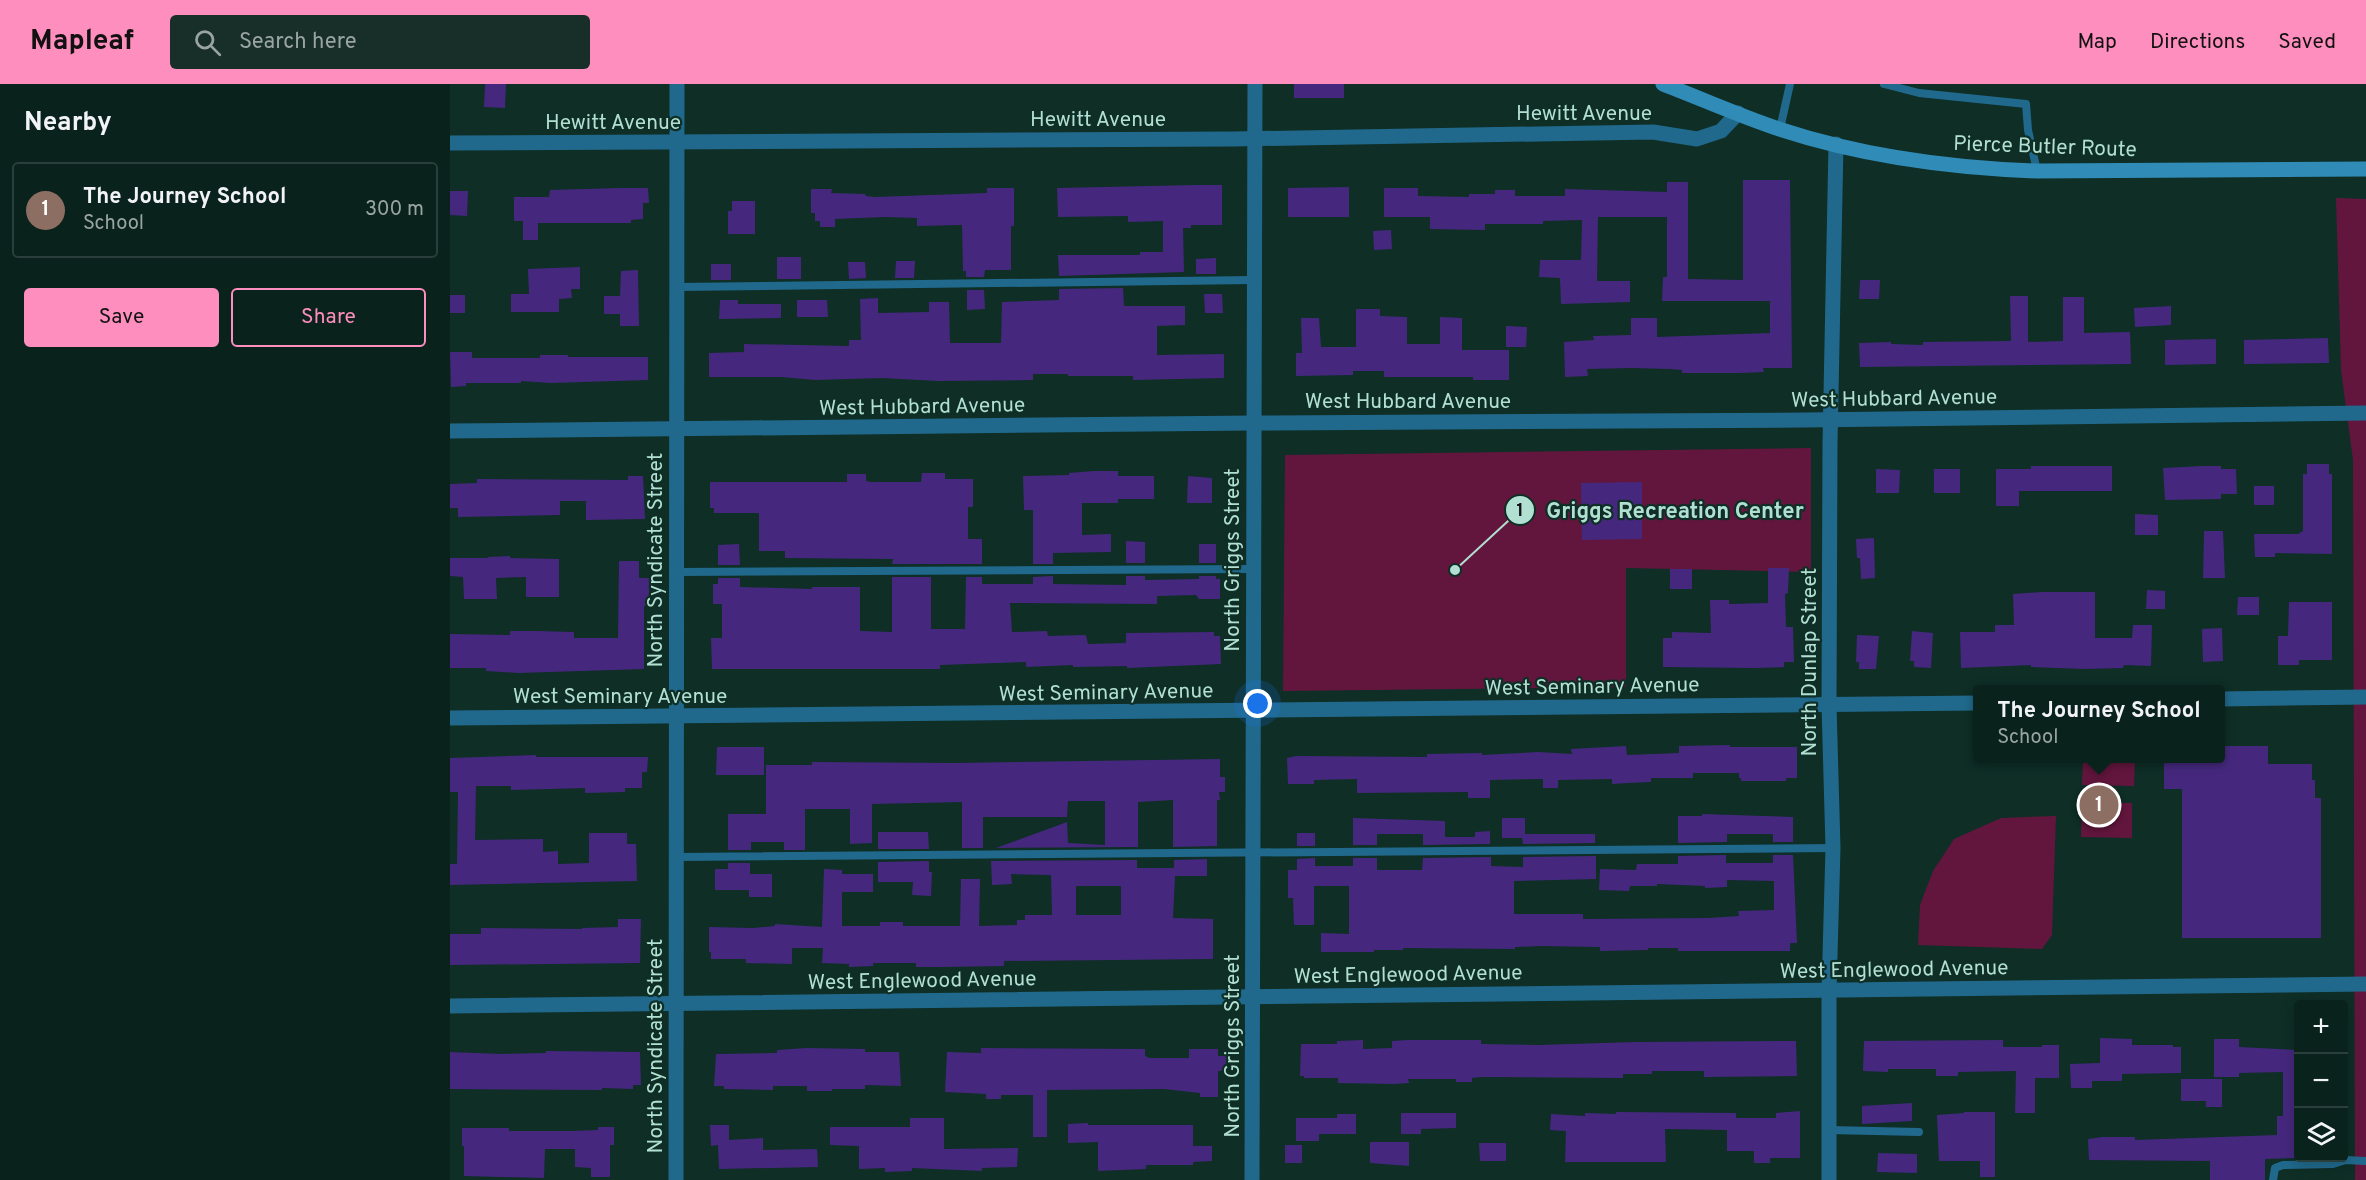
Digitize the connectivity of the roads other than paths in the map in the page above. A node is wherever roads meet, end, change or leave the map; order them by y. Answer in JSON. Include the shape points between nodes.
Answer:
{"nodes":[{"id":1,"x":677,"y":84,"type":"edge"},
{"id":2,"x":1255,"y":84,"type":"edge"},
{"id":3,"x":1664,"y":84,"type":"edge"},
{"id":4,"x":1790,"y":84,"type":"edge"},
{"id":5,"x":1884,"y":84,"type":"edge"},
{"id":6,"x":1738,"y":113,"type":"junction"},
{"id":7,"x":1780,"y":129,"type":"junction"},
{"id":8,"x":1254,"y":139,"type":"junction"},
{"id":9,"x":450,"y":143,"type":"edge"},
{"id":10,"x":676,"y":143,"type":"junction"},
{"id":11,"x":1836,"y":144,"type":"junction"},
{"id":12,"x":2366,"y":169,"type":"edge"},
{"id":13,"x":2037,"y":171,"type":"junction"},
{"id":14,"x":1253,"y":280,"type":"junction"},
{"id":15,"x":677,"y":287,"type":"junction"},
{"id":16,"x":2366,"y":412,"type":"edge"},
{"id":17,"x":1830,"y":420,"type":"junction"},
{"id":18,"x":1253,"y":423,"type":"junction"},
{"id":19,"x":675,"y":430,"type":"junction"},
{"id":20,"x":450,"y":431,"type":"edge"},
{"id":21,"x":1253,"y":569,"type":"junction"},
{"id":22,"x":675,"y":572,"type":"junction"},
{"id":23,"x":2366,"y":697,"type":"edge"},
{"id":24,"x":2225,"y":699,"type":"edge"},
{"id":25,"x":1973,"y":703,"type":"edge"},
{"id":26,"x":1829,"y":705,"type":"junction"},
{"id":27,"x":1254,"y":711,"type":"junction"},
{"id":28,"x":676,"y":717,"type":"junction"},
{"id":29,"x":450,"y":718,"type":"edge"},
{"id":30,"x":1833,"y":848,"type":"junction"},
{"id":31,"x":1254,"y":854,"type":"junction"},
{"id":32,"x":676,"y":857,"type":"junction"},
{"id":33,"x":2366,"y":984,"type":"edge"},
{"id":34,"x":1829,"y":992,"type":"junction"},
{"id":35,"x":1253,"y":997,"type":"junction"},
{"id":36,"x":675,"y":1004,"type":"junction"},
{"id":37,"x":450,"y":1006,"type":"edge"},
{"id":38,"x":1829,"y":1130,"type":"junction"},
{"id":39,"x":1919,"y":1132,"type":"dead end"},
{"id":40,"x":2366,"y":1161,"type":"edge"},
{"id":41,"x":676,"y":1180,"type":"edge"},
{"id":42,"x":1252,"y":1180,"type":"edge"},
{"id":43,"x":1828,"y":1180,"type":"edge"},
{"id":44,"x":2273,"y":1180,"type":"edge"}],
"edges":[{"from":1,"to":10,"type":"street","name":"North Syndicate Street"},
{"from":2,"to":8,"type":"street","name":"North Griggs Street"},
{"from":3,"to":6,"type":"main road","name":"Pierce Butler Route"},
{"from":4,"to":7,"type":"lane"},
{"from":5,"to":13,"type":"lane","via":[[1919,93],[2026,104]]},
{"from":6,"to":7,"type":"main road","name":"Pierce Butler Route"},
{"from":6,"to":8,"type":"street","name":"Hewitt Avenue","via":[[1721,131],[1697,139],[1653,132]]},
{"from":7,"to":11,"type":"main road","name":"Pierce Butler Route"},
{"from":8,"to":10,"type":"street","name":"Hewitt Avenue"},
{"from":8,"to":14,"type":"street","name":"North Griggs Street"},
{"from":9,"to":10,"type":"street","name":"Hewitt Avenue"},
{"from":10,"to":15,"type":"street","name":"North Syndicate Street"},
{"from":11,"to":13,"type":"main road","name":"Pierce Butler Route","via":[[1933,162]]},
{"from":11,"to":17,"type":"street","name":"North Dunlap Street"},
{"from":12,"to":13,"type":"main road","name":"Pierce Butler Route"},
{"from":14,"to":15,"type":"lane"},
{"from":14,"to":18,"type":"street","name":"North Griggs Street"},
{"from":15,"to":19,"type":"street","name":"North Syndicate Street"},
{"from":16,"to":17,"type":"street","name":"West Hubbard Avenue"},
{"from":17,"to":18,"type":"street","name":"West Hubbard Avenue"},
{"from":17,"to":26,"type":"street","name":"North Dunlap Street"},
{"from":18,"to":19,"type":"street","name":"West Hubbard Avenue"},
{"from":18,"to":21,"type":"street","name":"North Griggs Street"},
{"from":19,"to":20,"type":"street","name":"West Hubbard Avenue"},
{"from":19,"to":22,"type":"street","name":"North Syndicate Street"},
{"from":21,"to":22,"type":"lane"},
{"from":21,"to":27,"type":"street","name":"North Griggs Street"},
{"from":22,"to":28,"type":"street","name":"North Syndicate Street"},
{"from":23,"to":24,"type":"street"},
{"from":25,"to":26,"type":"street","name":"West Seminary Avenue"},
{"from":26,"to":27,"type":"street","name":"West Seminary Avenue"},
{"from":26,"to":30,"type":"street","name":"North Dunlap Street"},
{"from":27,"to":28,"type":"street","name":"West Seminary Avenue"},
{"from":27,"to":31,"type":"street","name":"North Griggs Street"},
{"from":28,"to":29,"type":"street","name":"West Seminary Avenue"},
{"from":28,"to":32,"type":"street","name":"North Syndicate Street"},
{"from":30,"to":31,"type":"lane"},
{"from":30,"to":34,"type":"street","name":"North Dunlap Street"},
{"from":31,"to":32,"type":"lane"},
{"from":31,"to":35,"type":"street","name":"North Griggs Street"},
{"from":32,"to":36,"type":"street","name":"North Syndicate Street"},
{"from":33,"to":34,"type":"street","name":"West Englewood Avenue"},
{"from":34,"to":35,"type":"street","name":"West Englewood Avenue"},
{"from":34,"to":38,"type":"street","name":"North Dunlap Street"},
{"from":35,"to":36,"type":"street","name":"West Englewood Avenue"},
{"from":35,"to":42,"type":"street","name":"North Griggs Street"},
{"from":36,"to":37,"type":"street","name":"West Englewood Avenue"},
{"from":36,"to":41,"type":"street","name":"North Syndicate Street"},
{"from":38,"to":39,"type":"lane"},
{"from":38,"to":43,"type":"street","name":"North Dunlap Street"},
{"from":40,"to":44,"type":"lane","via":[[2283,1165],[2275,1168]]}]}
